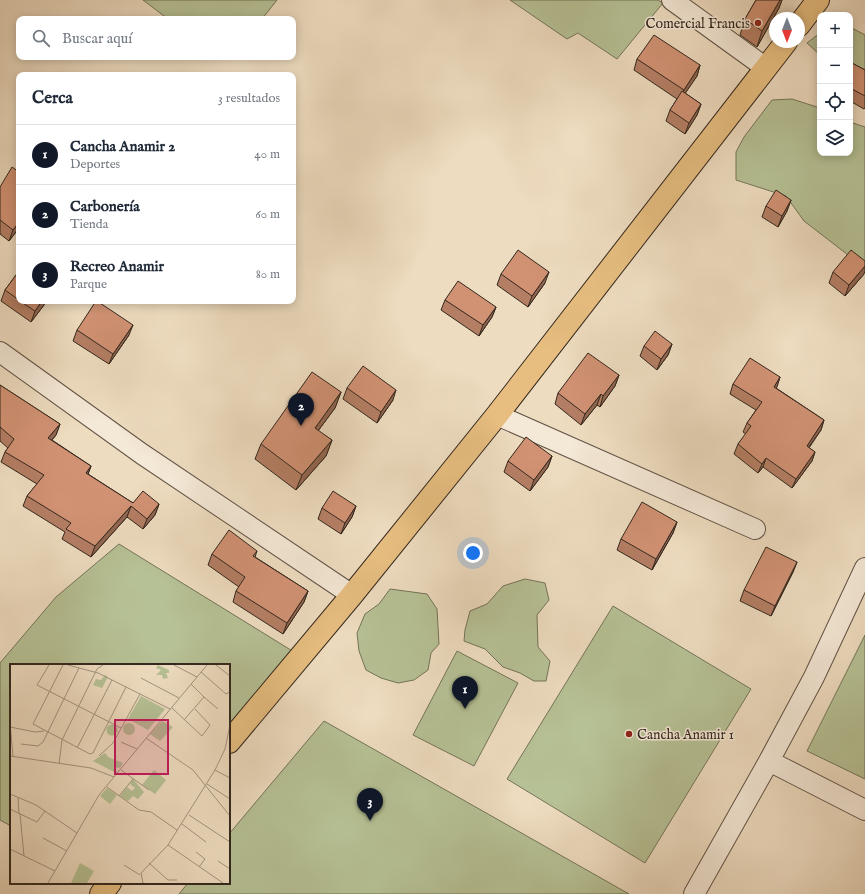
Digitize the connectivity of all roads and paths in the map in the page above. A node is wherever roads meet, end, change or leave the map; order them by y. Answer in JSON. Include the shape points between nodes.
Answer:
{"nodes":[{"id":1,"x":672,"y":0,"type":"edge"},
{"id":2,"x":818,"y":0,"type":"edge"},
{"id":3,"x":805,"y":17,"type":"edge"},
{"id":4,"x":781,"y":48,"type":"edge"},
{"id":5,"x":766,"y":68,"type":"junction"},
{"id":6,"x":0,"y":352,"type":"edge"},
{"id":7,"x":498,"y":415,"type":"junction"},
{"id":8,"x":755,"y":529,"type":"dead end"},
{"id":9,"x":865,"y":568,"type":"edge"},
{"id":10,"x":352,"y":595,"type":"junction"},
{"id":11,"x":230,"y":741,"type":"edge"},
{"id":12,"x":769,"y":761,"type":"junction"},
{"id":13,"x":865,"y":810,"type":"edge"},
{"id":14,"x":109,"y":884,"type":"edge"},
{"id":15,"x":101,"y":894,"type":"edge"},
{"id":16,"x":694,"y":894,"type":"edge"}],
"edges":[{"from":1,"to":5,"type":"street"},
{"from":2,"to":3,"type":"main road"},
{"from":4,"to":5,"type":"main road"},
{"from":5,"to":7,"type":"main road"},
{"from":6,"to":10,"type":"street","via":[[142,454]]},
{"from":7,"to":8,"type":"street"},
{"from":7,"to":10,"type":"main road"},
{"from":9,"to":12,"type":"street","via":[[814,677]]},
{"from":10,"to":11,"type":"main road"},
{"from":12,"to":13,"type":"street"},
{"from":12,"to":16,"type":"street"},
{"from":14,"to":15,"type":"main road"}]}
